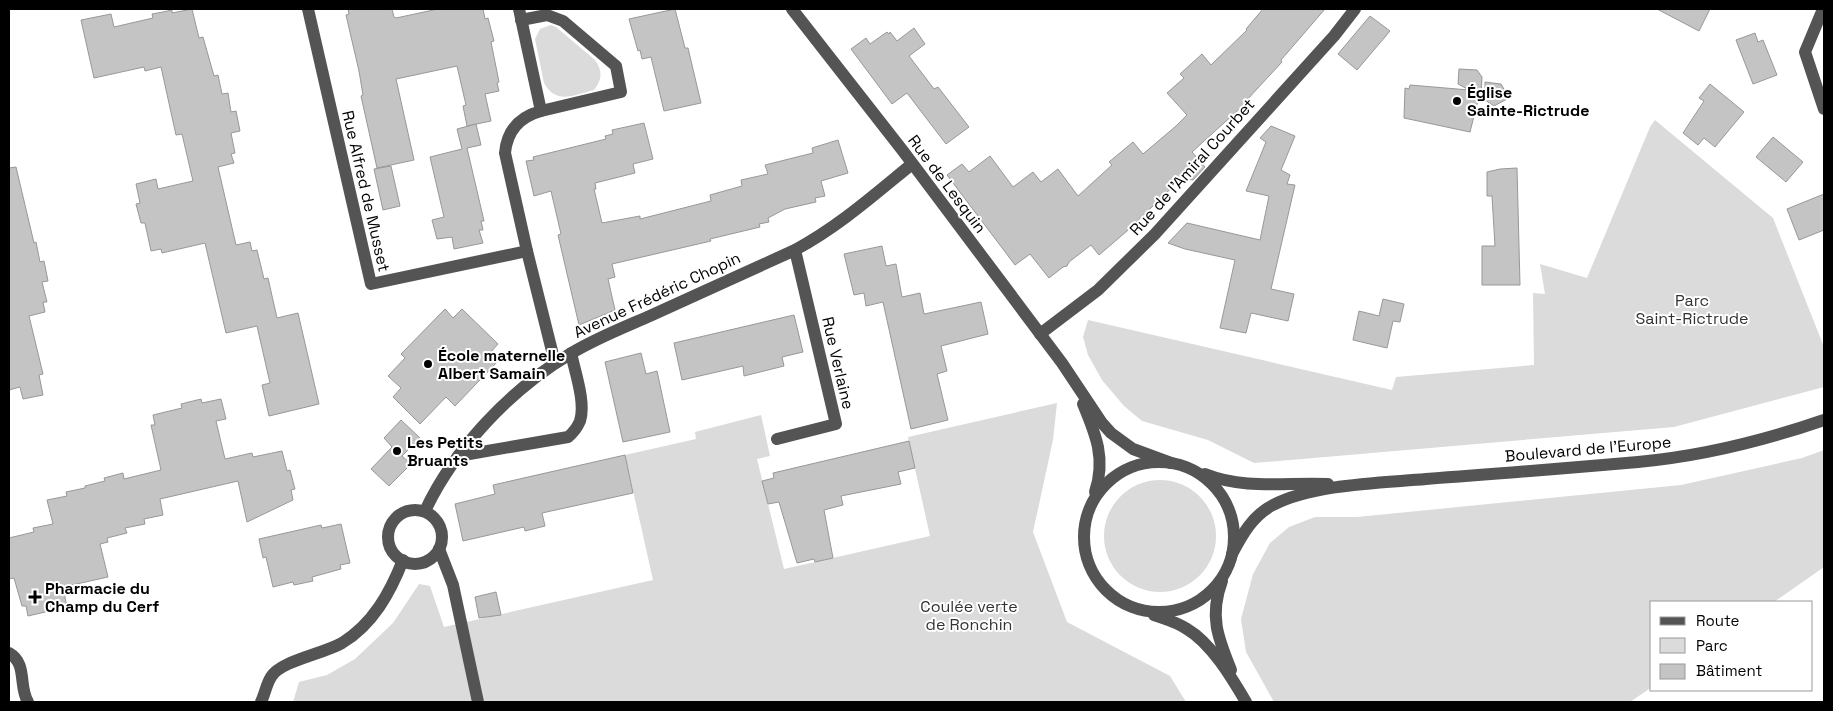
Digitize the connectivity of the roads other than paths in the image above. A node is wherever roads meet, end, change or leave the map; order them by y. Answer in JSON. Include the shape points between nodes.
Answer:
{"nodes":[{"id":1,"x":308,"y":9,"type":"edge"},
{"id":2,"x":792,"y":9,"type":"edge"},
{"id":3,"x":1354,"y":9,"type":"edge"},
{"id":4,"x":1823,"y":9,"type":"edge"},
{"id":5,"x":520,"y":14,"type":"edge"},
{"id":6,"x":1824,"y":109,"type":"edge"},
{"id":7,"x":541,"y":111,"type":"junction"},
{"id":8,"x":912,"y":164,"type":"junction"},
{"id":9,"x":795,"y":250,"type":"junction"},
{"id":10,"x":527,"y":251,"type":"junction"},
{"id":11,"x":1040,"y":334,"type":"junction"},
{"id":12,"x":571,"y":353,"type":"junction"},
{"id":13,"x":555,"y":363,"type":"junction"},
{"id":14,"x":1073,"y":381,"type":"junction"},
{"id":15,"x":1824,"y":420,"type":"edge"},
{"id":16,"x":777,"y":439,"type":"dead end"},
{"id":17,"x":458,"y":456,"type":"junction"},
{"id":18,"x":1170,"y":463,"type":"junction"},
{"id":19,"x":1190,"y":469,"type":"junction"},
{"id":20,"x":1351,"y":485,"type":"junction"},
{"id":21,"x":1092,"y":502,"type":"junction"},
{"id":22,"x":425,"y":511,"type":"junction"},
{"id":23,"x":439,"y":549,"type":"junction"},
{"id":24,"x":1232,"y":554,"type":"junction"},
{"id":25,"x":403,"y":560,"type":"junction"},
{"id":26,"x":1226,"y":573,"type":"junction"},
{"id":27,"x":1145,"y":612,"type":"junction"},
{"id":28,"x":9,"y":653,"type":"edge"},
{"id":29,"x":1237,"y":687,"type":"junction"},
{"id":30,"x":28,"y":702,"type":"edge"},
{"id":31,"x":261,"y":702,"type":"edge"},
{"id":32,"x":478,"y":702,"type":"edge"},
{"id":33,"x":1246,"y":702,"type":"edge"}],
"edges":[{"from":1,"to":10,"type":"street","name":"Rue Alfred de Musset","via":[[371,284]]},
{"from":2,"to":8,"type":"street","name":"Rue de Lesquin"},
{"from":3,"to":11,"type":"street","name":"Rue de l'Amiral Courbet","via":[[1334,36],[1155,234],[1098,290]]},
{"from":4,"to":6,"type":"street","via":[[1805,52]]},
{"from":5,"to":7,"type":"street"},
{"from":5,"to":7,"type":"street","via":[[563,21],[616,66],[621,92]]},
{"from":7,"to":10,"type":"street","via":[[525,116],[516,125],[508,139],[505,154]]},
{"from":8,"to":9,"type":"street","name":"Avenue Frédéric Chopin","via":[[833,228]]},
{"from":8,"to":11,"type":"street","name":"Rue de Lesquin"},
{"from":9,"to":12,"type":"street","name":"Avenue Frédéric Chopin"},
{"from":9,"to":16,"type":"street","name":"Rue Verlaine","via":[[836,424]]},
{"from":10,"to":13,"type":"street"},
{"from":11,"to":14,"type":"street","name":"Rue de Lesquin"},
{"from":12,"to":13,"type":"street","name":"Avenue Frédéric Chopin"},
{"from":12,"to":17,"type":"street","via":[[581,408],[576,430],[568,437]]},
{"from":13,"to":17,"type":"street","name":"Avenue Frédéric Chopin","via":[[500,409]]},
{"from":14,"to":18,"type":"street","name":"Rue de Lesquin","via":[[1116,438],[1132,449]]},
{"from":14,"to":21,"type":"street","name":"Rue de Lesquin","via":[[1093,430],[1100,458],[1101,472]]},
{"from":15,"to":20,"type":"street","name":"Boulevard de l'Europe","via":[[1753,442],[1678,458]]},
{"from":17,"to":22,"type":"street","name":"Avenue Frédéric Chopin","via":[[443,476]]},
{"from":18,"to":19,"type":"street"},
{"from":18,"to":21,"type":"street","via":[[1140,464],[1120,472],[1104,485]]},
{"from":19,"to":20,"type":"street","via":[[1226,481],[1252,485]]},
{"from":19,"to":24,"type":"street","via":[[1211,483],[1226,504],[1234,533]]},
{"from":20,"to":24,"type":"street","via":[[1303,494],[1270,506],[1249,525]]},
{"from":21,"to":27,"type":"street","via":[[1085,522],[1084,544],[1093,575],[1115,599]]},
{"from":22,"to":23,"type":"street","via":[[440,527],[442,540]]},
{"from":22,"to":25,"type":"street","via":[[407,511],[390,525],[390,548]]},
{"from":23,"to":25,"type":"street","via":[[423,562],[415,564]]},
{"from":23,"to":32,"type":"street","via":[[453,585]]},
{"from":24,"to":26,"type":"street"},
{"from":25,"to":31,"type":"street","via":[[387,596],[357,632],[324,652],[280,667],[271,677]]},
{"from":26,"to":27,"type":"street","via":[[1213,590],[1196,603],[1171,611]]},
{"from":26,"to":29,"type":"street","via":[[1216,602],[1216,628]]},
{"from":27,"to":29,"type":"street","via":[[1173,622],[1199,637]]},
{"from":28,"to":30,"type":"street","via":[[20,664]]},
{"from":29,"to":33,"type":"street"}]}
